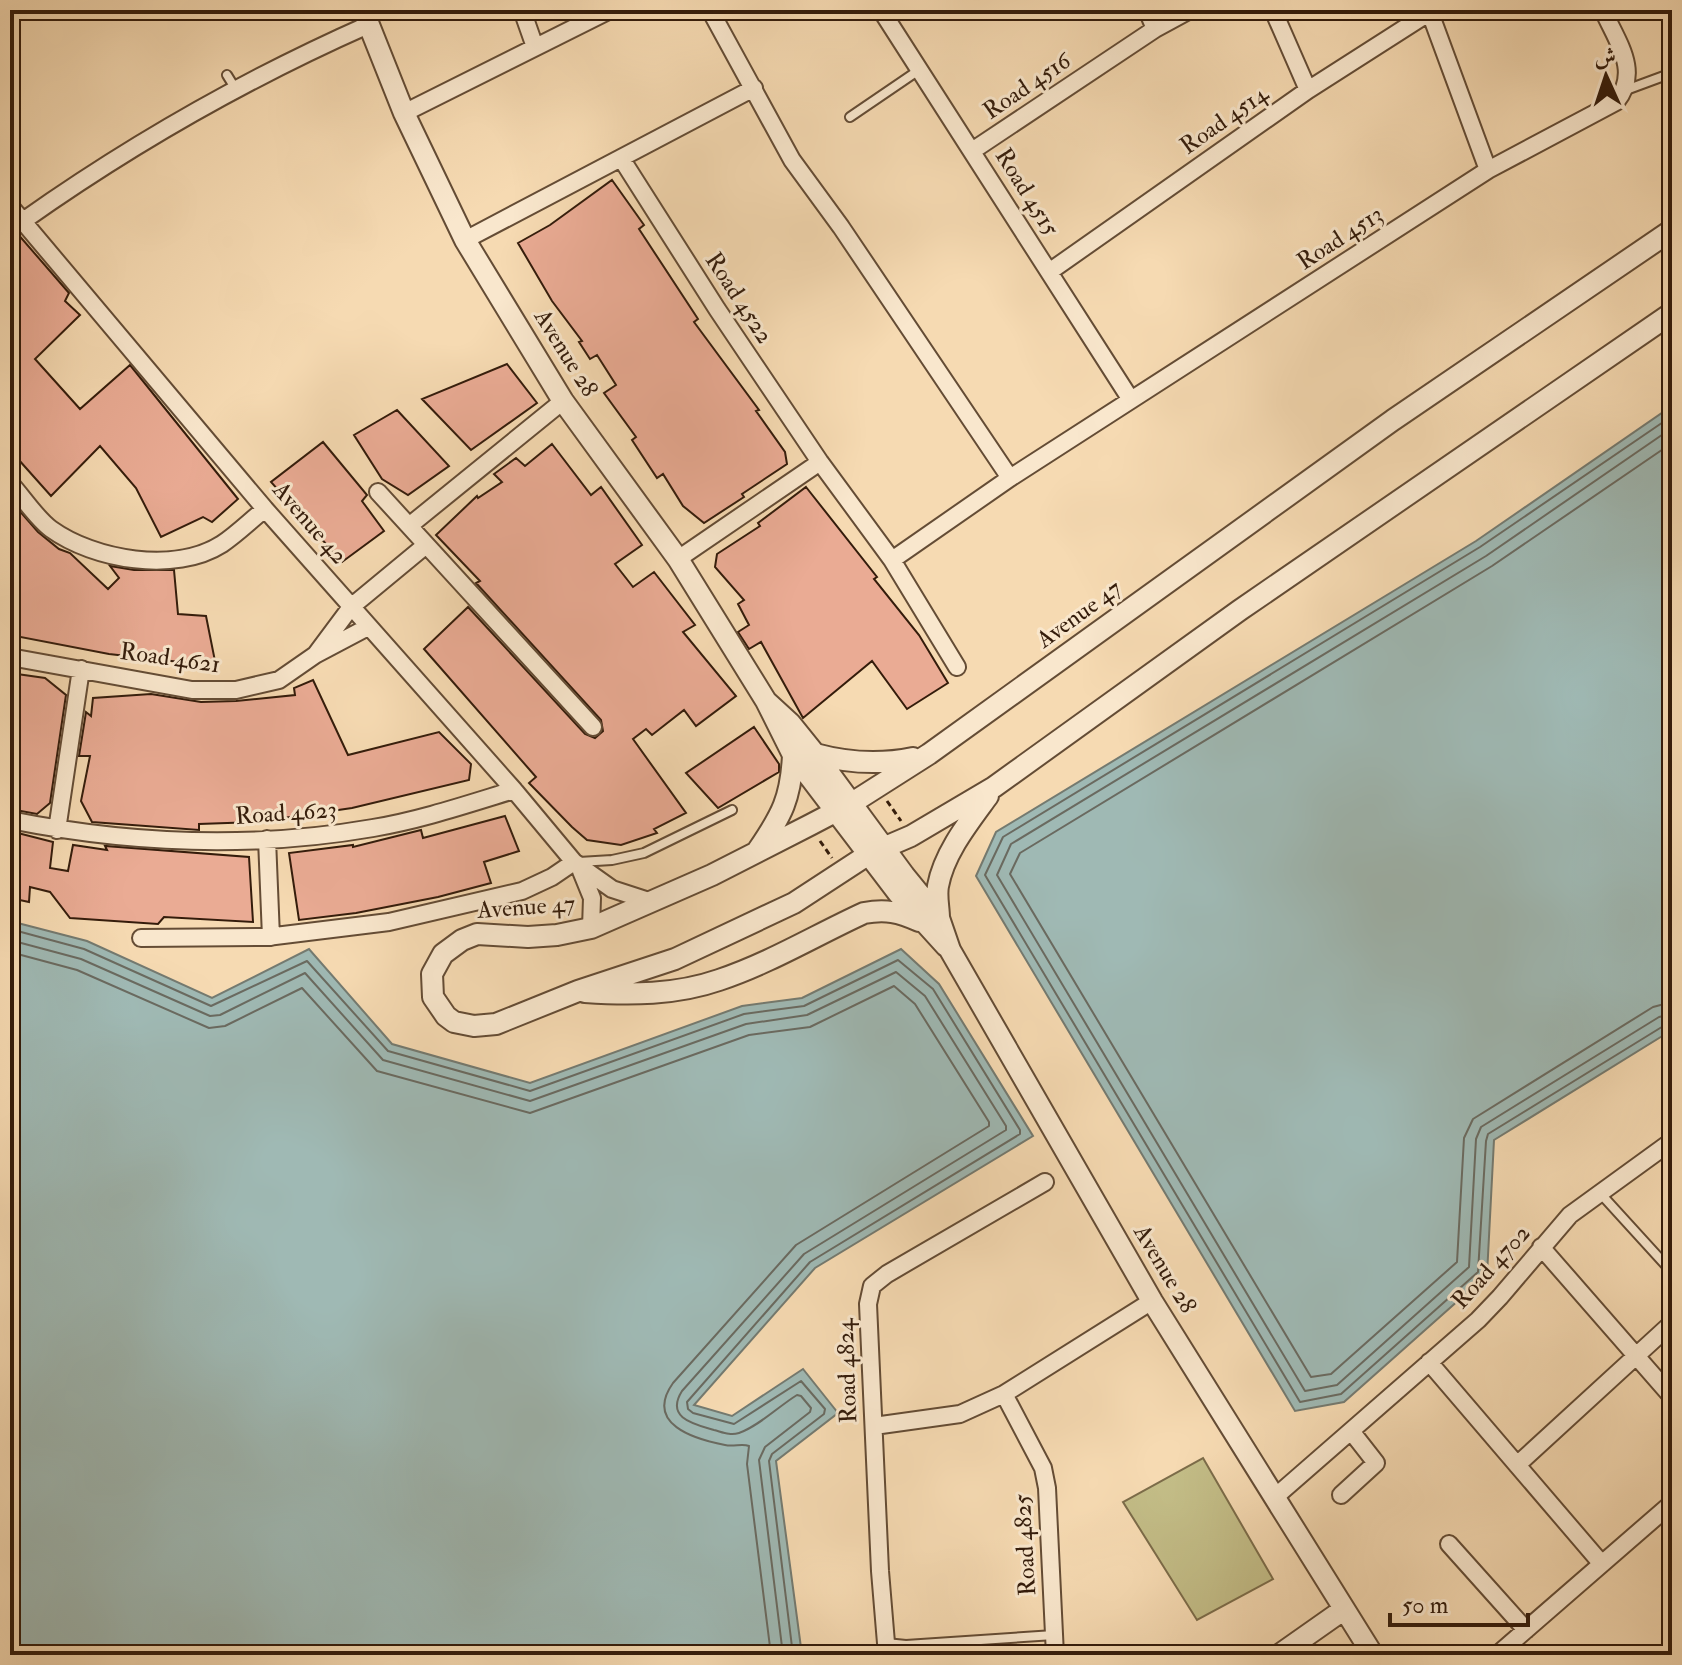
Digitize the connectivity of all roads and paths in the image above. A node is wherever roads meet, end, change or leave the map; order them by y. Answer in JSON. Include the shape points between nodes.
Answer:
{"nodes":[{"id":1,"x":522,"y":10,"type":"edge"},
{"id":2,"x":610,"y":10,"type":"edge"},
{"id":3,"x":710,"y":10,"type":"edge"},
{"id":4,"x":881,"y":10,"type":"edge"},
{"id":5,"x":1147,"y":10,"type":"edge"},
{"id":6,"x":1190,"y":10,"type":"edge"},
{"id":7,"x":1273,"y":10,"type":"edge"},
{"id":8,"x":1603,"y":10,"type":"edge"},
{"id":9,"x":1429,"y":11,"type":"edge"},
{"id":10,"x":365,"y":18,"type":"edge"},
{"id":11,"x":1155,"y":29,"type":"junction"},
{"id":12,"x":535,"y":47,"type":"junction"},
{"id":13,"x":919,"y":70,"type":"junction"},
{"id":14,"x":1672,"y":73,"type":"edge"},
{"id":15,"x":754,"y":88,"type":"junction"},
{"id":16,"x":1308,"y":90,"type":"junction"},
{"id":17,"x":1626,"y":90,"type":"junction"},
{"id":18,"x":404,"y":113,"type":"junction"},
{"id":19,"x":850,"y":117,"type":"dead end"},
{"id":20,"x":972,"y":151,"type":"junction"},
{"id":21,"x":621,"y":158,"type":"junction"},
{"id":22,"x":1488,"y":170,"type":"junction"},
{"id":23,"x":10,"y":206,"type":"edge"},
{"id":24,"x":23,"y":221,"type":"junction"},
{"id":25,"x":1672,"y":230,"type":"edge"},
{"id":26,"x":465,"y":240,"type":"junction"},
{"id":27,"x":1049,"y":272,"type":"junction"},
{"id":28,"x":1672,"y":313,"type":"edge"},
{"id":29,"x":1131,"y":400,"type":"junction"},
{"id":30,"x":563,"y":401,"type":"junction"},
{"id":31,"x":820,"y":462,"type":"junction"},
{"id":32,"x":1010,"y":478,"type":"junction"},
{"id":33,"x":10,"y":483,"type":"edge"},
{"id":34,"x":378,"y":492,"type":"dead end"},
{"id":35,"x":265,"y":509,"type":"junction"},
{"id":36,"x":409,"y":526,"type":"junction"},
{"id":37,"x":426,"y":545,"type":"junction"},
{"id":38,"x":678,"y":559,"type":"junction"},
{"id":39,"x":892,"y":560,"type":"junction"},
{"id":40,"x":351,"y":607,"type":"junction"},
{"id":41,"x":368,"y":627,"type":"junction"},
{"id":42,"x":315,"y":655,"type":"junction"},
{"id":43,"x":10,"y":657,"type":"edge"},
{"id":44,"x":957,"y":667,"type":"dead end"},
{"id":45,"x":81,"y":669,"type":"junction"},
{"id":46,"x":766,"y":701,"type":"junction"},
{"id":47,"x":593,"y":727,"type":"dead end"},
{"id":48,"x":815,"y":754,"type":"junction"},
{"id":49,"x":929,"y":754,"type":"junction"},
{"id":50,"x":793,"y":755,"type":"junction"},
{"id":51,"x":876,"y":785,"type":"junction"},
{"id":52,"x":994,"y":787,"type":"junction"},
{"id":53,"x":514,"y":790,"type":"junction"},
{"id":54,"x":843,"y":807,"type":"junction"},
{"id":55,"x":732,"y":810,"type":"dead end"},
{"id":56,"x":10,"y":820,"type":"edge"},
{"id":57,"x":810,"y":825,"type":"junction"},
{"id":58,"x":57,"y":830,"type":"junction"},
{"id":59,"x":911,"y":836,"type":"junction"},
{"id":60,"x":267,"y":839,"type":"junction"},
{"id":61,"x":877,"y":851,"type":"junction"},
{"id":62,"x":757,"y":852,"type":"junction"},
{"id":63,"x":576,"y":864,"type":"junction"},
{"id":64,"x":842,"y":873,"type":"junction"},
{"id":65,"x":652,"y":902,"type":"junction"},
{"id":66,"x":932,"y":921,"type":"junction"},
{"id":67,"x":591,"y":928,"type":"junction"},
{"id":68,"x":271,"y":937,"type":"junction"},
{"id":69,"x":141,"y":938,"type":"dead end"},
{"id":70,"x":578,"y":991,"type":"junction"},
{"id":71,"x":1672,"y":1141,"type":"edge"},
{"id":72,"x":1045,"y":1182,"type":"dead end"},
{"id":73,"x":1600,"y":1192,"type":"junction"},
{"id":74,"x":1541,"y":1247,"type":"junction"},
{"id":75,"x":1672,"y":1272,"type":"edge"},
{"id":76,"x":1152,"y":1301,"type":"junction"},
{"id":77,"x":1672,"y":1323,"type":"edge"},
{"id":78,"x":1637,"y":1355,"type":"junction"},
{"id":79,"x":1429,"y":1362,"type":"junction"},
{"id":80,"x":1004,"y":1394,"type":"junction"},
{"id":81,"x":1672,"y":1397,"type":"edge"},
{"id":82,"x":874,"y":1426,"type":"junction"},
{"id":83,"x":1351,"y":1431,"type":"junction"},
{"id":84,"x":1517,"y":1465,"type":"junction"},
{"id":85,"x":1341,"y":1495,"type":"dead end"},
{"id":86,"x":1274,"y":1498,"type":"junction"},
{"id":87,"x":1672,"y":1503,"type":"edge"},
{"id":88,"x":1449,"y":1544,"type":"dead end"},
{"id":89,"x":1601,"y":1563,"type":"junction"},
{"id":90,"x":1343,"y":1610,"type":"junction"},
{"id":91,"x":1526,"y":1630,"type":"junction"},
{"id":92,"x":1054,"y":1635,"type":"junction"},
{"id":93,"x":886,"y":1649,"type":"edge"},
{"id":94,"x":1055,"y":1655,"type":"edge"},
{"id":95,"x":1279,"y":1655,"type":"edge"},
{"id":96,"x":1373,"y":1655,"type":"edge"},
{"id":97,"x":1497,"y":1655,"type":"edge"}],
"edges":[{"from":1,"to":12,"type":"street"},
{"from":2,"to":12,"type":"street"},
{"from":3,"to":15,"type":"street"},
{"from":4,"to":13,"type":"street","name":"Road 4515"},
{"from":5,"to":11,"type":"street"},
{"from":6,"to":11,"type":"street","name":"Road 4516"},
{"from":7,"to":16,"type":"street"},
{"from":8,"to":17,"type":"street","via":[[1627,66]]},
{"from":9,"to":16,"type":"street","name":"Road 4514"},
{"from":9,"to":22,"type":"street","name":"Road 4514"},
{"from":10,"to":18,"type":"street","name":"Avenue 28"},
{"from":10,"to":24,"type":"street","via":[[231,81]]},
{"from":11,"to":20,"type":"street","name":"Road 4516"},
{"from":12,"to":18,"type":"street"},
{"from":13,"to":19,"type":"lane"},
{"from":13,"to":20,"type":"street","name":"Road 4515"},
{"from":14,"to":17,"type":"lane"},
{"from":15,"to":21,"type":"street"},
{"from":15,"to":32,"type":"street","via":[[792,160]]},
{"from":16,"to":27,"type":"street","name":"Road 4514"},
{"from":17,"to":22,"type":"street","name":"Road 4513","via":[[1616,102]]},
{"from":18,"to":26,"type":"street","name":"Avenue 28"},
{"from":20,"to":27,"type":"street","name":"Road 4515"},
{"from":21,"to":26,"type":"street"},
{"from":21,"to":31,"type":"street","name":"Road 4522"},
{"from":22,"to":29,"type":"street","name":"Road 4513"},
{"from":23,"to":24,"type":"street","name":"Avenue 42"},
{"from":24,"to":35,"type":"street","name":"Avenue 42"},
{"from":25,"to":49,"type":"street","name":"Avenue 47","via":[[1393,420]]},
{"from":26,"to":30,"type":"street","name":"Avenue 28"},
{"from":27,"to":29,"type":"street","name":"Road 4515"},
{"from":28,"to":52,"type":"street","name":"Avenue 47","via":[[1240,610]]},
{"from":29,"to":32,"type":"street","name":"Road 4513"},
{"from":30,"to":36,"type":"street"},
{"from":30,"to":38,"type":"street","name":"Avenue 28"},
{"from":31,"to":38,"type":"street"},
{"from":31,"to":39,"type":"street","name":"Road 4522"},
{"from":32,"to":39,"type":"street","name":"Road 4513"},
{"from":33,"to":35,"type":"street","via":[[49,528],[80,546],[150,561],[220,546]]},
{"from":34,"to":36,"type":"street"},
{"from":35,"to":40,"type":"street","name":"Avenue 42"},
{"from":36,"to":37,"type":"street"},
{"from":37,"to":40,"type":"street","name":"Road 4621"},
{"from":37,"to":47,"type":"street"},
{"from":38,"to":46,"type":"street","name":"Avenue 28"},
{"from":39,"to":44,"type":"street","name":"Road 4522"},
{"from":40,"to":41,"type":"street","name":"Avenue 42"},
{"from":40,"to":42,"type":"street","name":"Road 4621"},
{"from":41,"to":42,"type":"street","name":"Road 4621"},
{"from":41,"to":53,"type":"street","name":"Avenue 42"},
{"from":42,"to":45,"type":"street","name":"Road 4621","via":[[279,680],[236,690],[192,690]]},
{"from":43,"to":45,"type":"street","name":"Road 4621"},
{"from":45,"to":58,"type":"street"},
{"from":46,"to":48,"type":"street","name":"Avenue 28"},
{"from":46,"to":50,"type":"street","name":"Avenue 28"},
{"from":48,"to":49,"type":"street","via":[[879,763]]},
{"from":48,"to":54,"type":"street","name":"Avenue 28"},
{"from":49,"to":51,"type":"street","name":"Avenue 47"},
{"from":50,"to":54,"type":"street","name":"Avenue 28"},
{"from":50,"to":62,"type":"street","via":[[783,811]]},
{"from":51,"to":54,"type":"street","name":"Avenue 47"},
{"from":51,"to":59,"type":"path"},
{"from":52,"to":59,"type":"street","name":"Avenue 47"},
{"from":52,"to":66,"type":"street","via":[[945,864]]},
{"from":53,"to":60,"type":"street","name":"Road 4623","via":[[376,828]]},
{"from":53,"to":63,"type":"street","name":"Avenue 42"},
{"from":54,"to":57,"type":"street","name":"Avenue 47"},
{"from":54,"to":61,"type":"street","name":"Avenue 28"},
{"from":55,"to":63,"type":"lane","via":[[644,853]]},
{"from":56,"to":58,"type":"street"},
{"from":57,"to":62,"type":"street","name":"Avenue 47"},
{"from":57,"to":64,"type":"path"},
{"from":58,"to":60,"type":"street","name":"Road 4623","via":[[135,840]]},
{"from":59,"to":61,"type":"street","name":"Avenue 47"},
{"from":60,"to":68,"type":"street"},
{"from":61,"to":64,"type":"street","name":"Avenue 47"},
{"from":61,"to":66,"type":"street","name":"Avenue 28"},
{"from":62,"to":65,"type":"street","name":"Avenue 47"},
{"from":63,"to":65,"type":"street","name":"Avenue 42","via":[[612,889]]},
{"from":63,"to":67,"type":"street","name":"Avenue 42","via":[[592,898]]},
{"from":63,"to":68,"type":"street","via":[[498,897],[389,922]]},
{"from":64,"to":70,"type":"street","name":"Avenue 47","via":[[794,903],[675,959]]},
{"from":65,"to":67,"type":"street","name":"Avenue 47"},
{"from":66,"to":70,"type":"street","via":[[899,911],[864,913],[717,981],[624,995]]},
{"from":66,"to":76,"type":"street","name":"Avenue 28"},
{"from":67,"to":70,"type":"street","name":"Avenue 47","via":[[528,937],[477,934],[443,954],[432,974],[433,997],[446,1016],[474,1026],[523,1016]]},
{"from":68,"to":69,"type":"street"},
{"from":71,"to":73,"type":"street","name":"Road 4702"},
{"from":72,"to":82,"type":"street","name":"Road 4824","via":[[872,1286],[868,1304]]},
{"from":73,"to":74,"type":"street","name":"Road 4702"},
{"from":73,"to":75,"type":"lane"},
{"from":74,"to":78,"type":"street"},
{"from":74,"to":79,"type":"street","name":"Road 4702","via":[[1500,1297]]},
{"from":76,"to":80,"type":"street"},
{"from":76,"to":86,"type":"street","name":"Avenue 28"},
{"from":77,"to":78,"type":"street"},
{"from":78,"to":81,"type":"street"},
{"from":78,"to":84,"type":"street"},
{"from":79,"to":83,"type":"street","name":"Road 4702"},
{"from":79,"to":84,"type":"street"},
{"from":80,"to":82,"type":"street","via":[[960,1414]]},
{"from":80,"to":92,"type":"street","name":"Road 4825","via":[[1043,1468]]},
{"from":82,"to":93,"type":"street","name":"Road 4824"},
{"from":83,"to":85,"type":"street","via":[[1376,1463]]},
{"from":83,"to":86,"type":"street","name":"Road 4702"},
{"from":84,"to":89,"type":"street"},
{"from":86,"to":90,"type":"street","name":"Avenue 28"},
{"from":87,"to":89,"type":"street"},
{"from":88,"to":91,"type":"street"},
{"from":89,"to":91,"type":"street"},
{"from":90,"to":95,"type":"street"},
{"from":90,"to":96,"type":"street","name":"Avenue 28"},
{"from":91,"to":97,"type":"street"},
{"from":92,"to":93,"type":"lane"},
{"from":92,"to":94,"type":"street","name":"Road 4825"}]}
